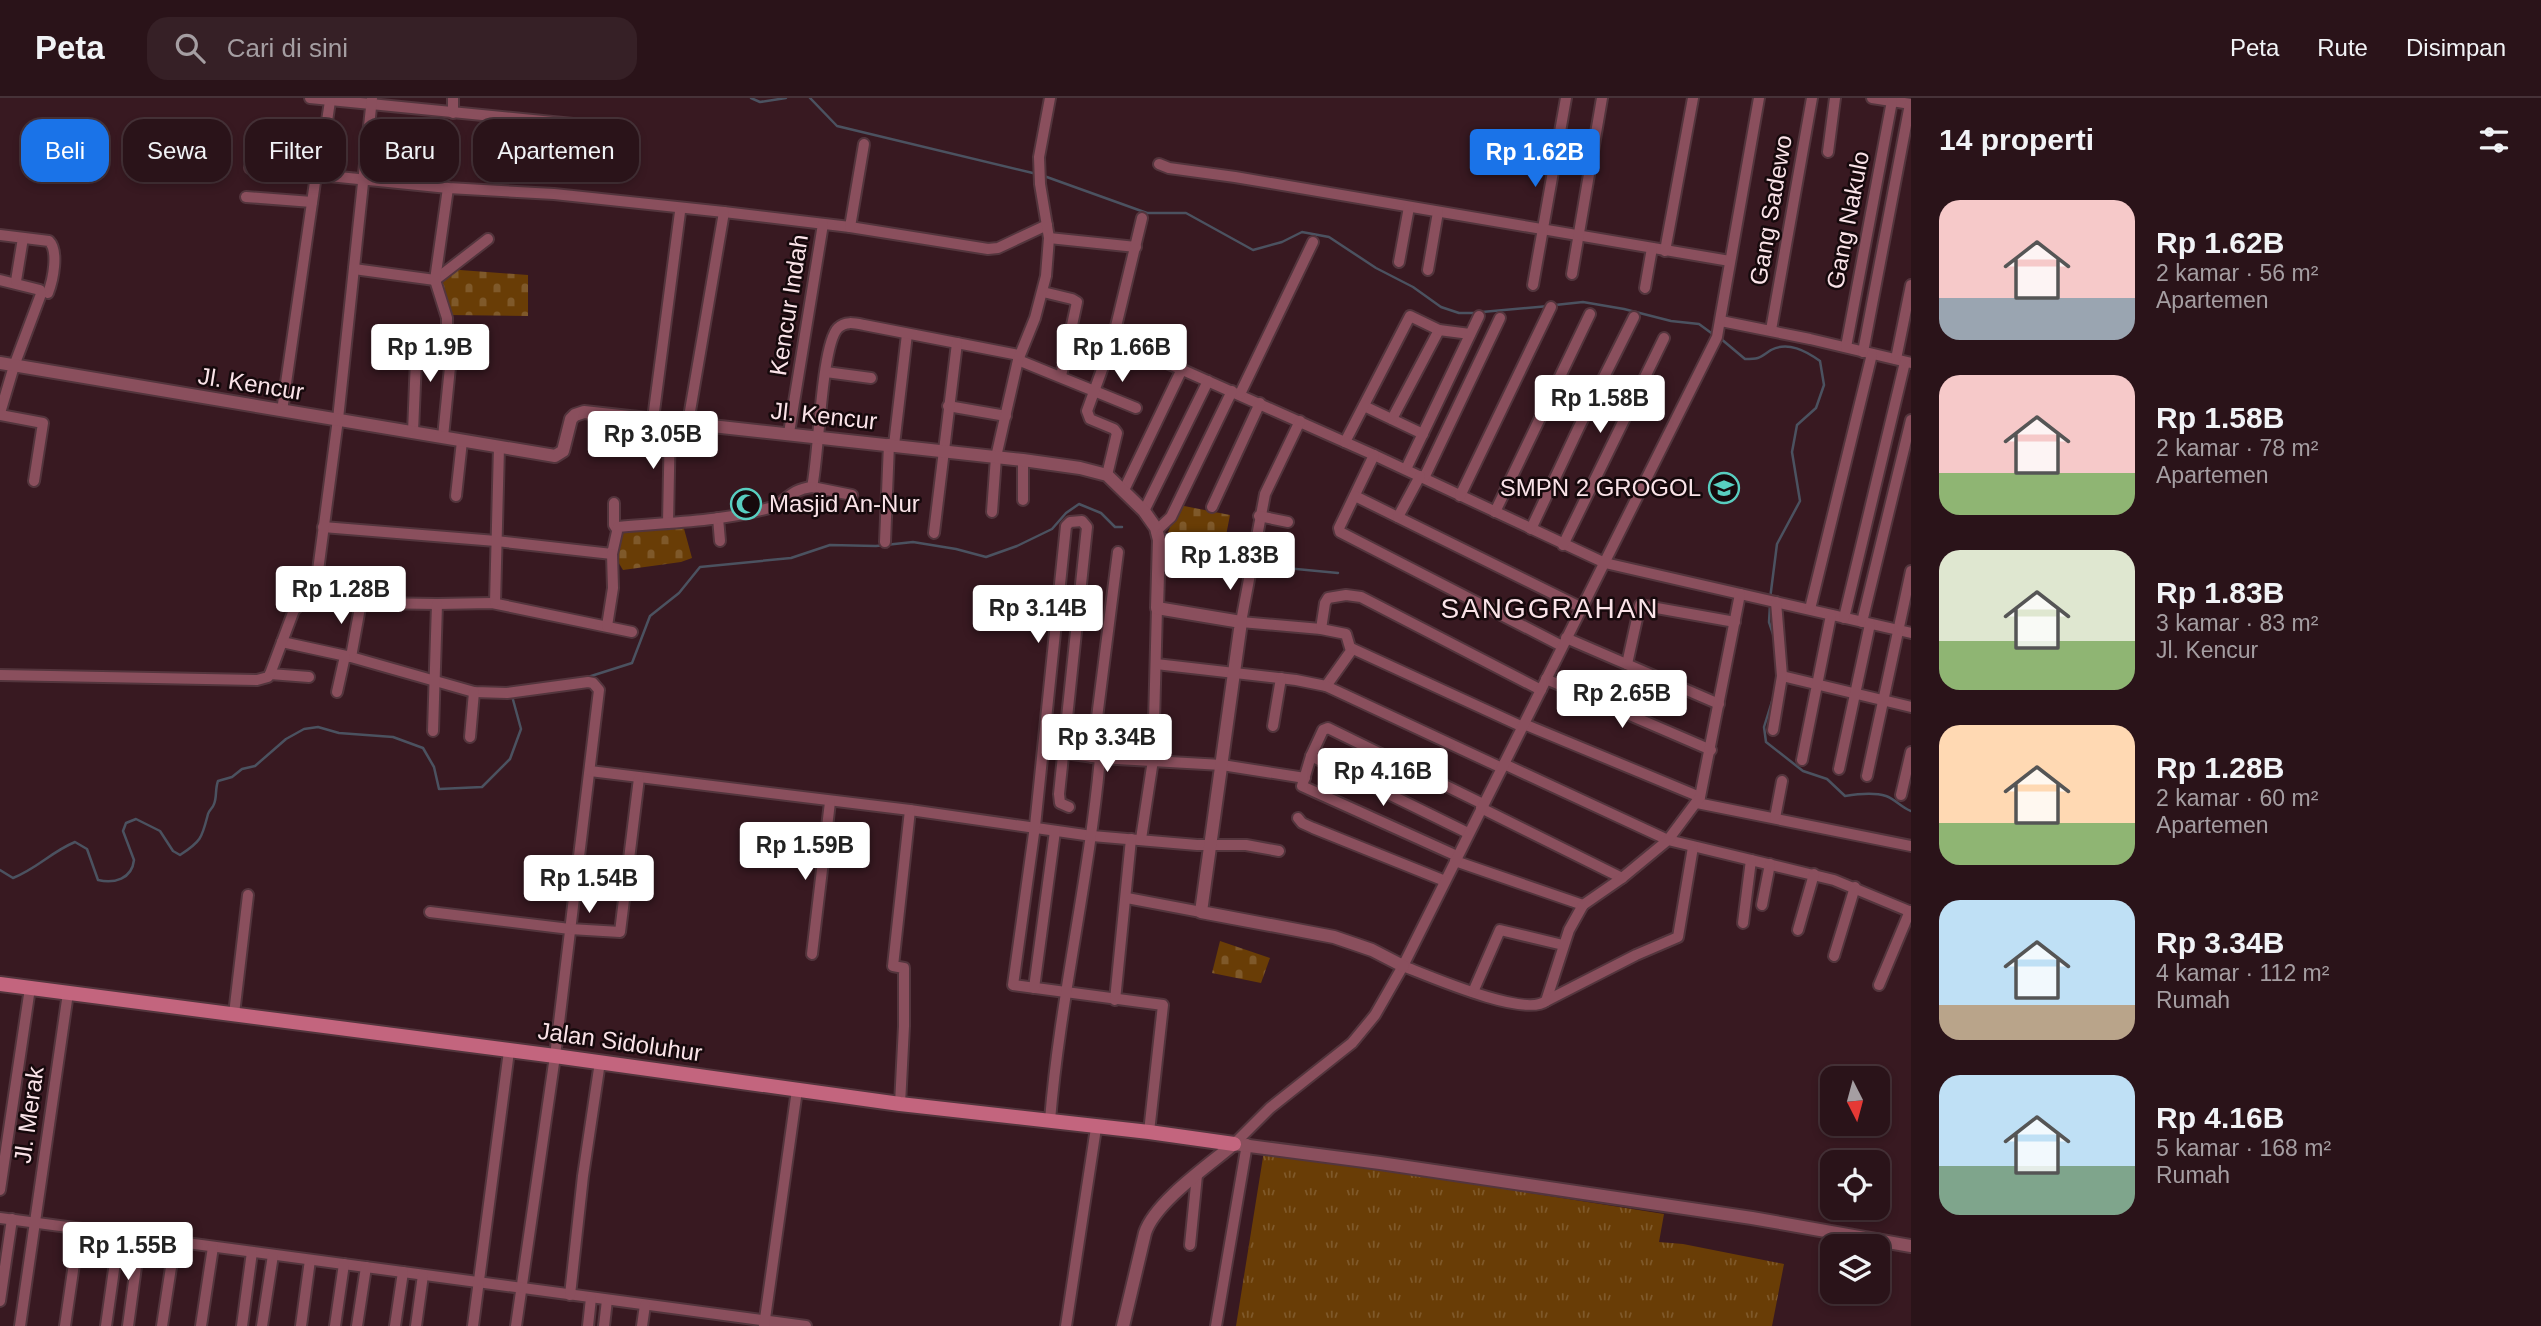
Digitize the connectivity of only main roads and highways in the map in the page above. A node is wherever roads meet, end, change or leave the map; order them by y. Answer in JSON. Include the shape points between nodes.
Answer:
{"nodes":[{"id":1,"x":0,"y":984,"type":"edge"},
{"id":2,"x":1240,"y":1144,"type":"road end"}],
"edges":[{"from":1,"to":2,"type":"main road","name":"Jalan Sidoluhur","via":[[900,1104]]}]}
